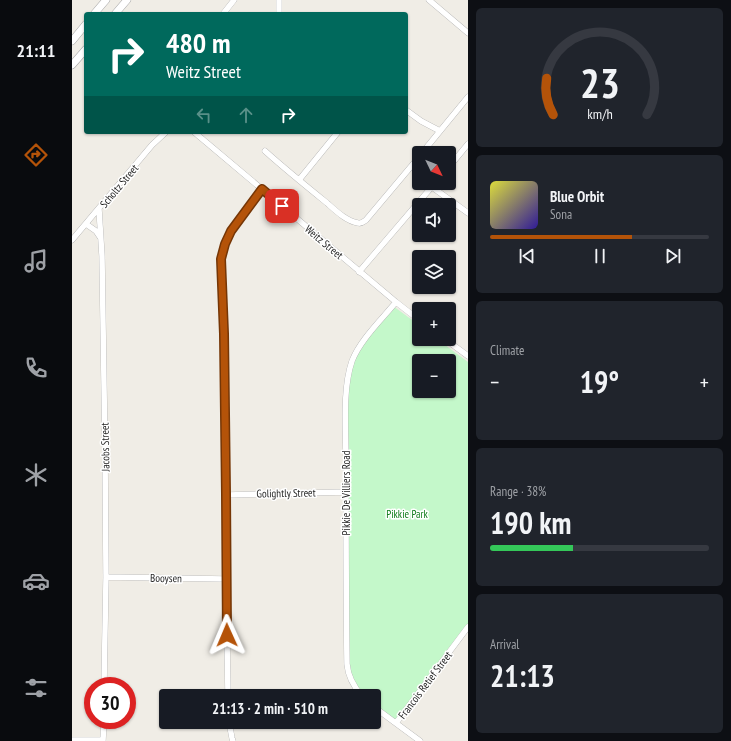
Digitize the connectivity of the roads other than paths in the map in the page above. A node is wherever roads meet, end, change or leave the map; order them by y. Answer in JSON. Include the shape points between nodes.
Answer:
{"nodes":[{"id":1,"x":106,"y":0,"type":"edge"},
{"id":2,"x":127,"y":0,"type":"edge"},
{"id":3,"x":234,"y":0,"type":"edge"},
{"id":4,"x":279,"y":0,"type":"edge"},
{"id":5,"x":429,"y":0,"type":"edge"},
{"id":6,"x":96,"y":12,"type":"edge"},
{"id":7,"x":117,"y":12,"type":"edge"},
{"id":8,"x":225,"y":12,"type":"edge"},
{"id":9,"x":279,"y":12,"type":"edge"},
{"id":10,"x":84,"y":26,"type":"edge"},
{"id":11,"x":468,"y":33,"type":"edge"},
{"id":12,"x":72,"y":40,"type":"edge"},
{"id":13,"x":84,"y":51,"type":"edge"},
{"id":14,"x":72,"y":65,"type":"edge"},
{"id":15,"x":468,"y":97,"type":"edge"},
{"id":16,"x":408,"y":111,"type":"edge"},
{"id":17,"x":440,"y":131,"type":"junction"},
{"id":18,"x":164,"y":134,"type":"edge"},
{"id":19,"x":196,"y":134,"type":"edge"},
{"id":20,"x":336,"y":134,"type":"edge"},
{"id":21,"x":468,"y":144,"type":"edge"},
{"id":22,"x":428,"y":146,"type":"edge"},
{"id":23,"x":265,"y":150,"type":"dead end"},
{"id":24,"x":456,"y":159,"type":"edge"},
{"id":25,"x":412,"y":165,"type":"edge"},
{"id":26,"x":299,"y":180,"type":"junction"},
{"id":27,"x":262,"y":189,"type":"junction"},
{"id":28,"x":430,"y":190,"type":"edge"},
{"id":29,"x":440,"y":190,"type":"edge"},
{"id":30,"x":99,"y":209,"type":"junction"},
{"id":31,"x":468,"y":213,"type":"edge"},
{"id":32,"x":86,"y":224,"type":"junction"},
{"id":33,"x":101,"y":237,"type":"junction"},
{"id":34,"x":72,"y":240,"type":"edge"},
{"id":35,"x":359,"y":272,"type":"junction"},
{"id":36,"x":396,"y":302,"type":"junction"},
{"id":37,"x":412,"y":315,"type":"edge"},
{"id":38,"x":454,"y":346,"type":"edge"},
{"id":39,"x":468,"y":356,"type":"edge"},
{"id":40,"x":346,"y":492,"type":"junction"},
{"id":41,"x":226,"y":494,"type":"junction"},
{"id":42,"x":106,"y":577,"type":"junction"},
{"id":43,"x":226,"y":579,"type":"junction"},
{"id":44,"x":468,"y":627,"type":"edge"},
{"id":45,"x":104,"y":677,"type":"edge"},
{"id":46,"x":228,"y":689,"type":"edge"},
{"id":47,"x":356,"y":689,"type":"edge"},
{"id":48,"x":381,"y":712,"type":"edge"},
{"id":49,"x":396,"y":723,"type":"junction"},
{"id":50,"x":104,"y":729,"type":"edge"},
{"id":51,"x":230,"y":729,"type":"edge"},
{"id":52,"x":72,"y":740,"type":"edge"},
{"id":53,"x":103,"y":740,"type":"edge"},
{"id":54,"x":233,"y":741,"type":"edge"},
{"id":55,"x":420,"y":741,"type":"edge"}],
"edges":[{"from":1,"to":6,"type":"street"},
{"from":2,"to":7,"type":"street"},
{"from":3,"to":8,"type":"street"},
{"from":4,"to":9,"type":"street"},
{"from":5,"to":11,"type":"street"},
{"from":10,"to":12,"type":"street"},
{"from":13,"to":14,"type":"street"},
{"from":15,"to":17,"type":"street"},
{"from":16,"to":17,"type":"street"},
{"from":17,"to":22,"type":"street"},
{"from":18,"to":30,"type":"street","name":"Scholtz Street"},
{"from":19,"to":27,"type":"street","name":"Weitz Street"},
{"from":20,"to":26,"type":"street"},
{"from":21,"to":24,"type":"street"},
{"from":23,"to":26,"type":"street"},
{"from":25,"to":26,"type":"street","via":[[362,223],[352,222]]},
{"from":27,"to":35,"type":"street","name":"Weitz Street"},
{"from":27,"to":41,"type":"street","via":[[231,231],[221,259]]},
{"from":28,"to":35,"type":"street"},
{"from":29,"to":31,"type":"street"},
{"from":30,"to":32,"type":"street","name":"Scholtz Street"},
{"from":30,"to":33,"type":"street","name":"Jacobs Street"},
{"from":32,"to":33,"type":"street"},
{"from":32,"to":34,"type":"street","name":"Scholtz Street"},
{"from":33,"to":42,"type":"street","name":"Jacobs Street"},
{"from":35,"to":36,"type":"street","name":"Weitz Street"},
{"from":36,"to":37,"type":"street","name":"Weitz Street"},
{"from":36,"to":40,"type":"street","name":"Pikkie De Villiers Road","via":[[357,349],[352,360],[346,403]]},
{"from":38,"to":39,"type":"street"},
{"from":40,"to":41,"type":"street","name":"Golightly Street"},
{"from":40,"to":47,"type":"street","name":"Pikkie De Villiers Road","via":[[347,664]]},
{"from":41,"to":43,"type":"street"},
{"from":42,"to":43,"type":"street","name":"Booysen"},
{"from":42,"to":45,"type":"street","name":"Jacobs Street"},
{"from":43,"to":46,"type":"street"},
{"from":44,"to":49,"type":"street","name":"Francois Retief Street"},
{"from":48,"to":49,"type":"street"},
{"from":49,"to":55,"type":"street"},
{"from":50,"to":53,"type":"street"},
{"from":51,"to":54,"type":"street"},
{"from":52,"to":53,"type":"street"}]}
